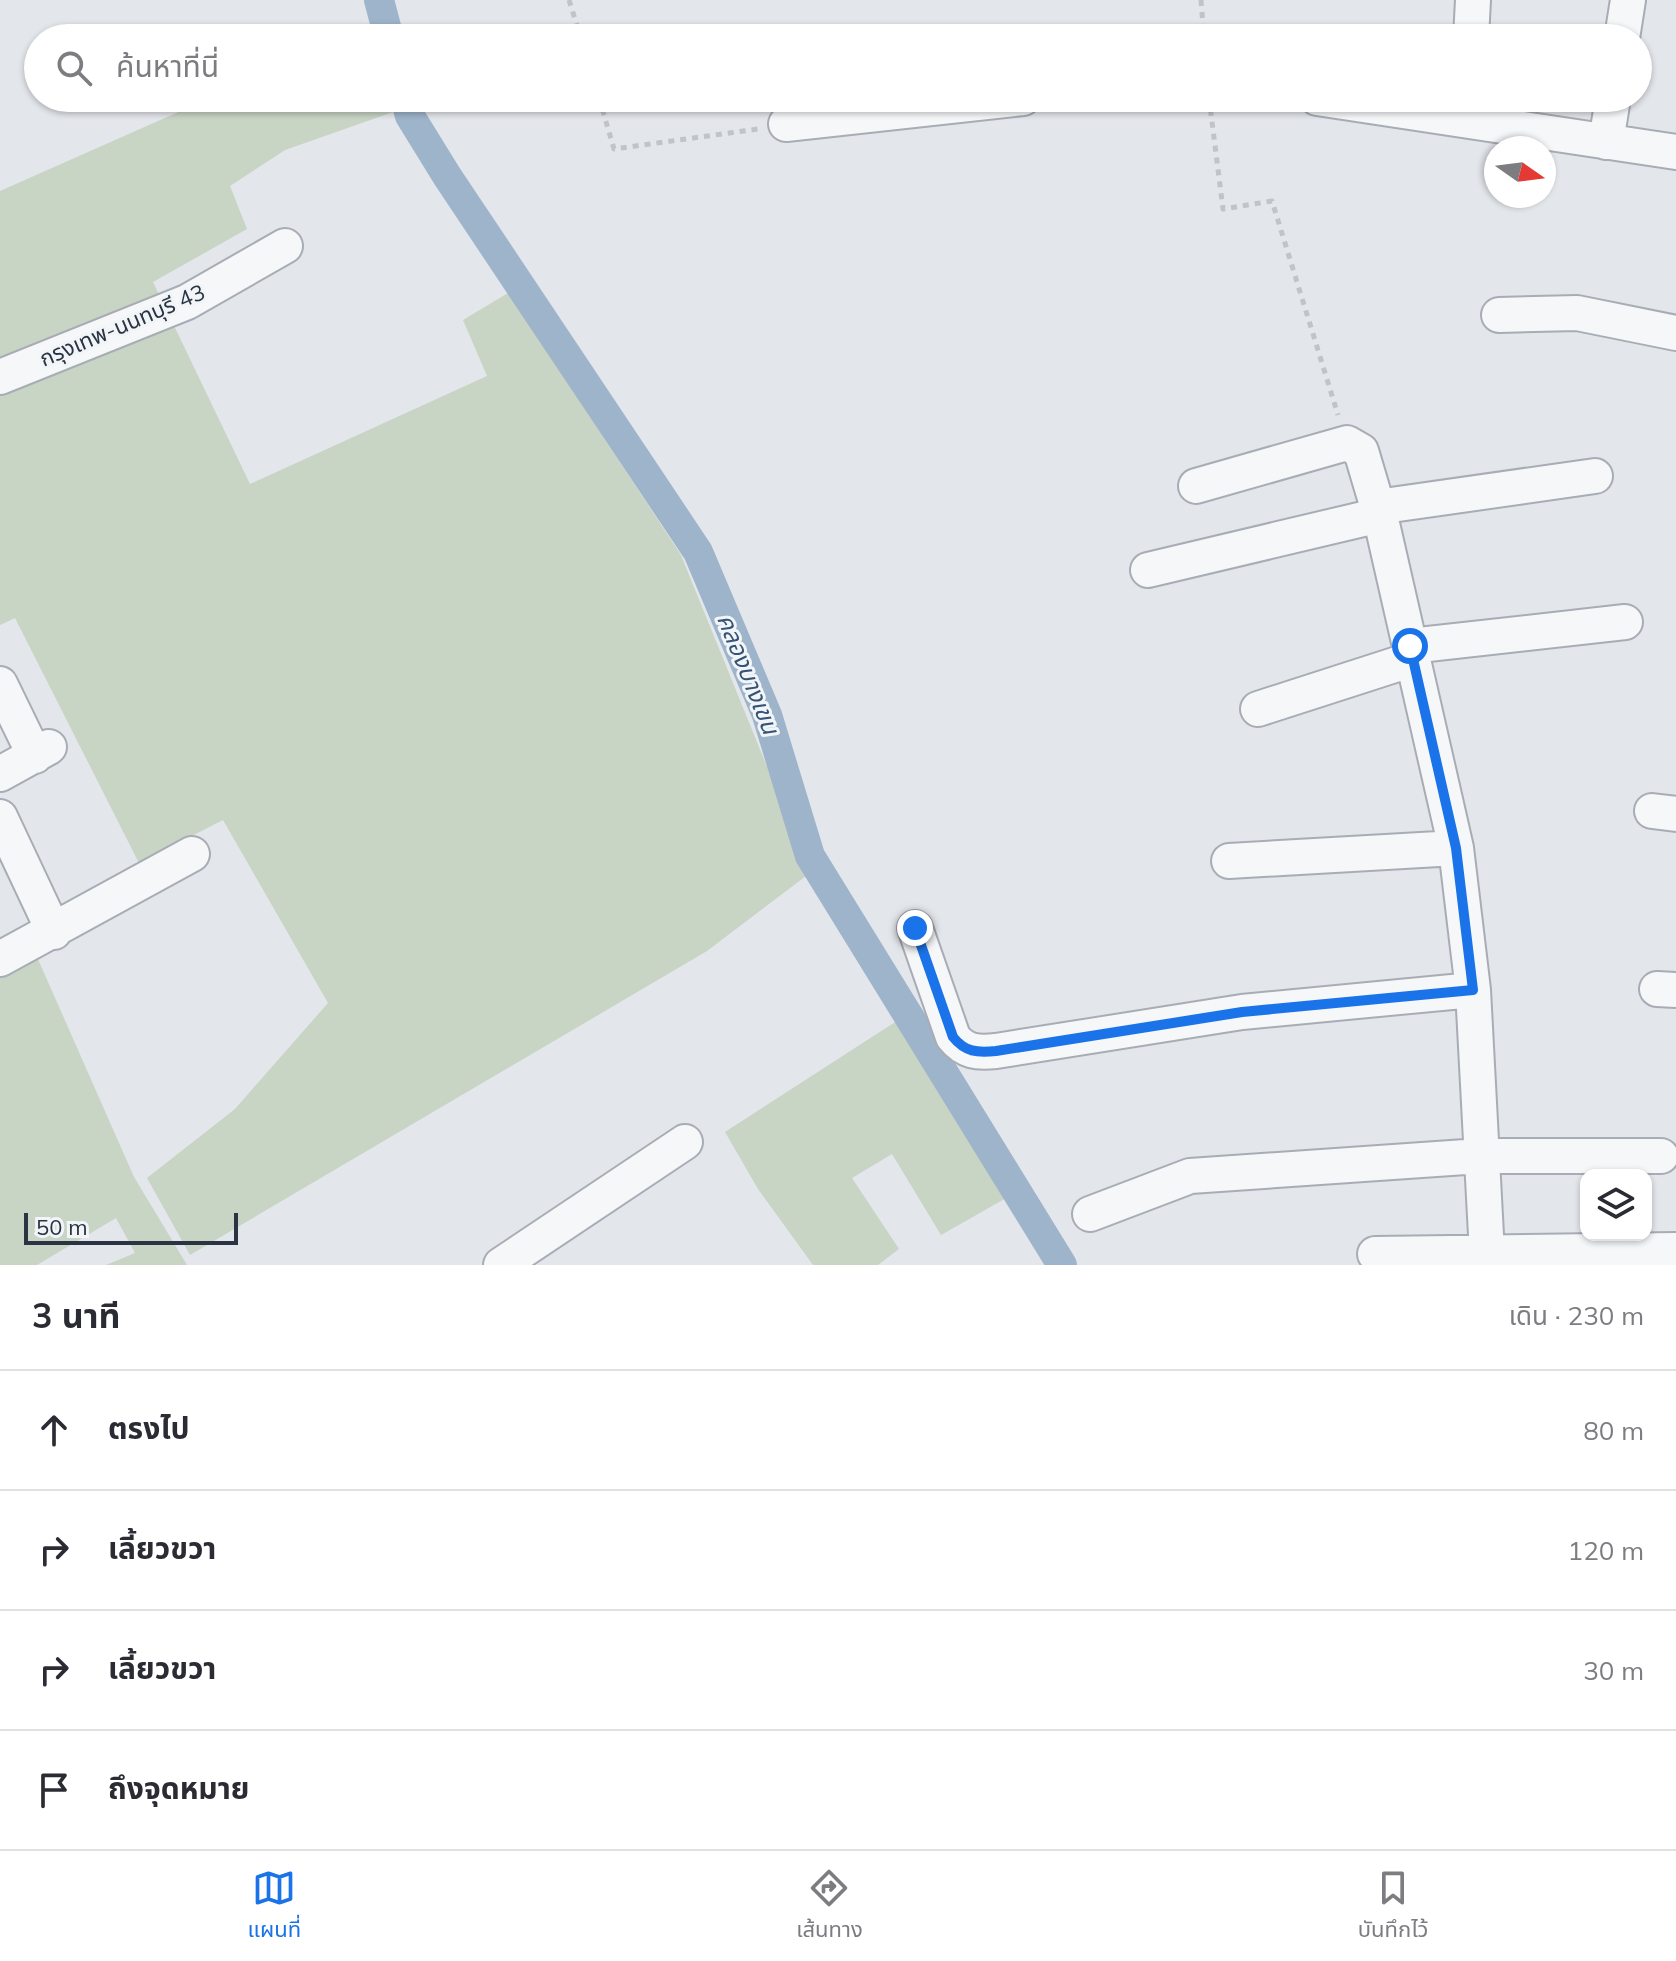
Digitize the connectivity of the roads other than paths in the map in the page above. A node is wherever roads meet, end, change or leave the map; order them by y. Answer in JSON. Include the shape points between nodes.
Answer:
{"nodes":[{"id":1,"x":1473,"y":0,"type":"edge"},
{"id":2,"x":1628,"y":0,"type":"edge"},
{"id":3,"x":1472,"y":24,"type":"edge"},
{"id":4,"x":1624,"y":24,"type":"edge"},
{"id":5,"x":895,"y":112,"type":"edge"},
{"id":6,"x":1480,"y":112,"type":"edge"},
{"id":7,"x":1611,"y":112,"type":"edge"},
{"id":8,"x":786,"y":124,"type":"road end"},
{"id":9,"x":1606,"y":142,"type":"junction"},
{"id":10,"x":1676,"y":152,"type":"edge"},
{"id":11,"x":285,"y":246,"type":"dead end"},
{"id":12,"x":1499,"y":315,"type":"dead end"},
{"id":13,"x":1676,"y":333,"type":"edge"},
{"id":14,"x":0,"y":377,"type":"edge"},
{"id":15,"x":1595,"y":476,"type":"dead end"},
{"id":16,"x":1196,"y":486,"type":"dead end"},
{"id":17,"x":1378,"y":511,"type":"junction"},
{"id":18,"x":1148,"y":570,"type":"dead end"},
{"id":19,"x":1625,"y":622,"type":"dead end"},
{"id":20,"x":1412,"y":653,"type":"junction"},
{"id":21,"x":0,"y":684,"type":"edge"},
{"id":22,"x":1258,"y":709,"type":"dead end"},
{"id":23,"x":0,"y":774,"type":"edge"},
{"id":24,"x":0,"y":817,"type":"edge"},
{"id":25,"x":1456,"y":848,"type":"junction"},
{"id":26,"x":192,"y":854,"type":"dead end"},
{"id":27,"x":1229,"y":861,"type":"dead end"},
{"id":28,"x":915,"y":928,"type":"dead end"},
{"id":29,"x":54,"y":932,"type":"junction"},
{"id":30,"x":0,"y":959,"type":"edge"},
{"id":31,"x":1473,"y":990,"type":"junction"},
{"id":32,"x":685,"y":1142,"type":"dead end"},
{"id":33,"x":1480,"y":1156,"type":"junction"},
{"id":34,"x":1661,"y":1156,"type":"dead end"},
{"id":35,"x":1090,"y":1214,"type":"dead end"},
{"id":36,"x":1676,"y":1250,"type":"edge"},
{"id":37,"x":1375,"y":1254,"type":"dead end"},
{"id":38,"x":1487,"y":1254,"type":"junction"},
{"id":39,"x":501,"y":1265,"type":"edge"}],
"edges":[{"from":1,"to":3,"type":"street"},
{"from":2,"to":4,"type":"street"},
{"from":5,"to":8,"type":"street"},
{"from":6,"to":9,"type":"street"},
{"from":7,"to":9,"type":"street"},
{"from":9,"to":10,"type":"street"},
{"from":11,"to":14,"type":"street","name":"กรุงเทพ-นนทบุรี 43","via":[[187,302]]},
{"from":12,"to":13,"type":"street","via":[[1577,313]]},
{"from":15,"to":17,"type":"street"},
{"from":16,"to":17,"type":"street","via":[[1347,443],[1361,451]]},
{"from":17,"to":18,"type":"street"},
{"from":17,"to":20,"type":"street"},
{"from":19,"to":20,"type":"street"},
{"from":20,"to":22,"type":"street"},
{"from":20,"to":25,"type":"street"},
{"from":21,"to":23,"type":"street","via":[[42,751]]},
{"from":24,"to":29,"type":"street"},
{"from":25,"to":27,"type":"street"},
{"from":25,"to":31,"type":"street"},
{"from":26,"to":29,"type":"street"},
{"from":28,"to":31,"type":"street","via":[[953,1037],[969,1051],[1242,1012]]},
{"from":29,"to":30,"type":"street"},
{"from":31,"to":33,"type":"street"},
{"from":32,"to":39,"type":"street"},
{"from":33,"to":34,"type":"street"},
{"from":33,"to":35,"type":"street","via":[[1190,1176]]},
{"from":33,"to":38,"type":"street"},
{"from":36,"to":38,"type":"street"},
{"from":37,"to":38,"type":"street"}]}
